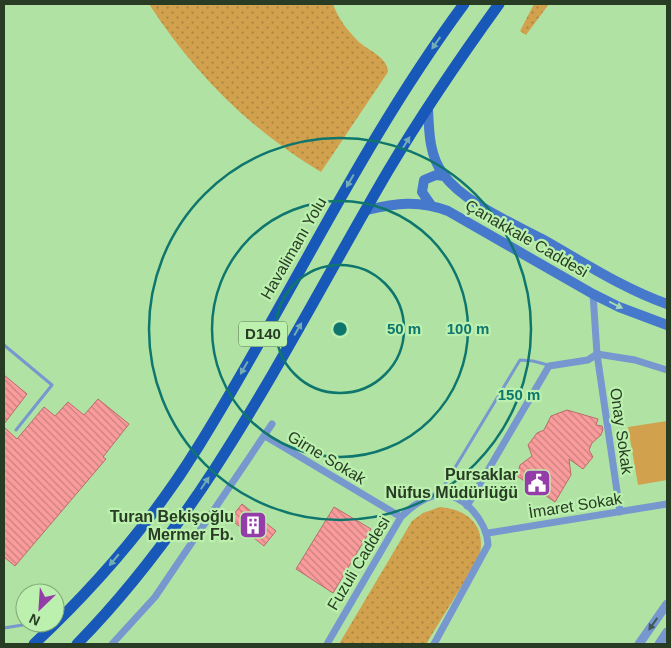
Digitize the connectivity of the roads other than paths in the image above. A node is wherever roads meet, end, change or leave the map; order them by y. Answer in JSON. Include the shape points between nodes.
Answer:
{"nodes":[{"id":1,"x":464,"y":4,"type":"edge"},
{"id":2,"x":499,"y":4,"type":"edge"},
{"id":3,"x":428,"y":108,"type":"junction"},
{"id":4,"x":444,"y":176,"type":"junction"},
{"id":5,"x":431,"y":205,"type":"junction"},
{"id":6,"x":367,"y":210,"type":"junction"},
{"id":7,"x":593,"y":294,"type":"junction"},
{"id":8,"x":667,"y":304,"type":"edge"},
{"id":9,"x":667,"y":325,"type":"edge"},
{"id":10,"x":4,"y":345,"type":"edge"},
{"id":11,"x":597,"y":354,"type":"junction"},
{"id":12,"x":550,"y":366,"type":"junction"},
{"id":13,"x":667,"y":370,"type":"edge"},
{"id":14,"x":272,"y":424,"type":"dead end"},
{"id":15,"x":16,"y":430,"type":"dead end"},
{"id":16,"x":265,"y":436,"type":"junction"},
{"id":17,"x":439,"y":495,"type":"junction"},
{"id":18,"x":667,"y":504,"type":"edge"},
{"id":19,"x":467,"y":506,"type":"junction"},
{"id":20,"x":620,"y":512,"type":"junction"},
{"id":21,"x":401,"y":517,"type":"junction"},
{"id":22,"x":488,"y":533,"type":"junction"},
{"id":23,"x":667,"y":604,"type":"edge"},
{"id":24,"x":65,"y":610,"type":"edge"},
{"id":25,"x":667,"y":632,"type":"edge"},
{"id":26,"x":44,"y":633,"type":"edge"},
{"id":27,"x":34,"y":644,"type":"edge"},
{"id":28,"x":77,"y":644,"type":"edge"},
{"id":29,"x":112,"y":644,"type":"edge"},
{"id":30,"x":327,"y":644,"type":"edge"},
{"id":31,"x":434,"y":644,"type":"edge"},
{"id":32,"x":639,"y":644,"type":"edge"},
{"id":33,"x":659,"y":644,"type":"edge"}],
"edges":[{"from":1,"to":24,"type":"highway","name":"Havalimanı Yolu","number":"D140","one_way":true,"via":[[382,126],[198,448],[140,529],[94,584]]},
{"from":2,"to":3,"type":"highway","number":"D140"},
{"from":3,"to":4,"type":"main road","name":"Çanakkale Caddesi","via":[[432,150]]},
{"from":6,"to":3,"type":"highway","number":"D140","one_way":true},
{"from":4,"to":5,"type":"main road","via":[[436,175],[424,180],[422,192]]},
{"from":4,"to":8,"type":"main road","name":"Çanakkale Caddesi","via":[[462,193],[516,225],[618,283]]},
{"from":5,"to":6,"type":"main road","name":"Çanakkale Caddesi","via":[[399,203]]},
{"from":5,"to":7,"type":"main road","name":"Çanakkale Caddesi","via":[[454,213]]},
{"from":28,"to":6,"type":"highway","number":"D140","one_way":true,"via":[[145,565],[228,451]]},
{"from":7,"to":9,"type":"main road","name":"Çanakkale Caddesi","one_way":true},
{"from":7,"to":11,"type":"street","name":"Onay Sokak"},
{"from":10,"to":15,"type":"lane","via":[[52,385]]},
{"from":11,"to":12,"type":"street","via":[[588,360]]},
{"from":11,"to":13,"type":"street","via":[[635,360]]},
{"from":11,"to":20,"type":"street","name":"Onay Sokak"},
{"from":12,"to":17,"type":"lane","via":[[533,360],[520,360]]},
{"from":12,"to":19,"type":"street"},
{"from":14,"to":16,"type":"street"},
{"from":16,"to":21,"type":"street","name":"Girne Sokak"},
{"from":16,"to":29,"type":"street","via":[[155,597]]},
{"from":17,"to":19,"type":"street"},
{"from":17,"to":21,"type":"street","name":"Fuzuli Caddesi","via":[[411,507]]},
{"from":18,"to":20,"type":"street","name":"İmaret Sokak"},
{"from":19,"to":22,"type":"street","via":[[482,521]]},
{"from":20,"to":22,"type":"street","name":"İmaret Sokak"},
{"from":21,"to":30,"type":"street","name":"Fuzuli Caddesi"},
{"from":22,"to":31,"type":"street","via":[[488,545]]},
{"from":23,"to":32,"type":"street","one_way":true},
{"from":25,"to":33,"type":"street"},
{"from":26,"to":27,"type":"highway","name":"Havalimanı Yolu","number":"D140"}]}
